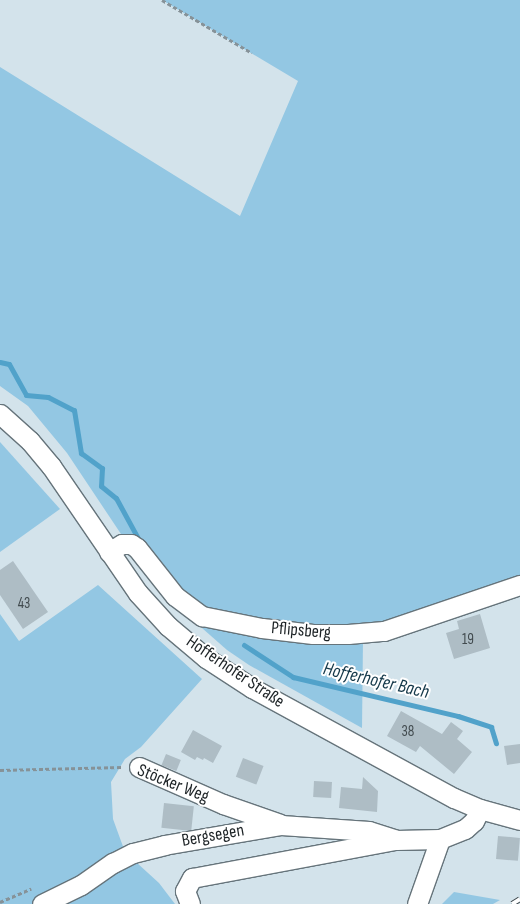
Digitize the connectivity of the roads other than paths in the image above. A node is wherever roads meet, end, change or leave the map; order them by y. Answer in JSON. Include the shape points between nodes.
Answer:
{"nodes":[{"id":1,"x":0,"y":414,"type":"edge"},
{"id":2,"x":109,"y":552,"type":"junction"},
{"id":3,"x":520,"y":586,"type":"edge"},
{"id":4,"x":139,"y":767,"type":"road end"},
{"id":5,"x":480,"y":809,"type":"junction"},
{"id":6,"x":520,"y":820,"type":"edge"},
{"id":7,"x":281,"y":825,"type":"junction"},
{"id":8,"x":440,"y":839,"type":"junction"},
{"id":9,"x":396,"y":840,"type":"junction"},
{"id":10,"x":42,"y":904,"type":"edge"},
{"id":11,"x":190,"y":904,"type":"edge"},
{"id":12,"x":417,"y":904,"type":"edge"}],
"edges":[{"from":1,"to":2,"type":"street","name":"Hofferhofer Straße","via":[[30,441],[51,466]]},
{"from":2,"to":3,"type":"street","name":"Pflipsberg","via":[[122,544],[137,548],[175,596],[202,616],[313,634],[384,631]]},
{"from":2,"to":5,"type":"street","name":"Hofferhofer Straße","via":[[144,600],[168,626],[206,658],[252,688]]},
{"from":4,"to":7,"type":"street","name":"Stöcker Weg"},
{"from":5,"to":6,"type":"street","name":"Hofferhofer Straße"},
{"from":5,"to":8,"type":"street","name":"Bergsegen","via":[[466,829]]},
{"from":7,"to":9,"type":"street","name":"Bergsegen","via":[[369,831]]},
{"from":7,"to":10,"type":"street","name":"Bergsegen","via":[[133,853],[82,885]]},
{"from":8,"to":9,"type":"street","name":"Bergsegen"},
{"from":8,"to":12,"type":"street"},
{"from":9,"to":11,"type":"street","name":"Bergsegen","via":[[192,878],[185,891]]}]}
